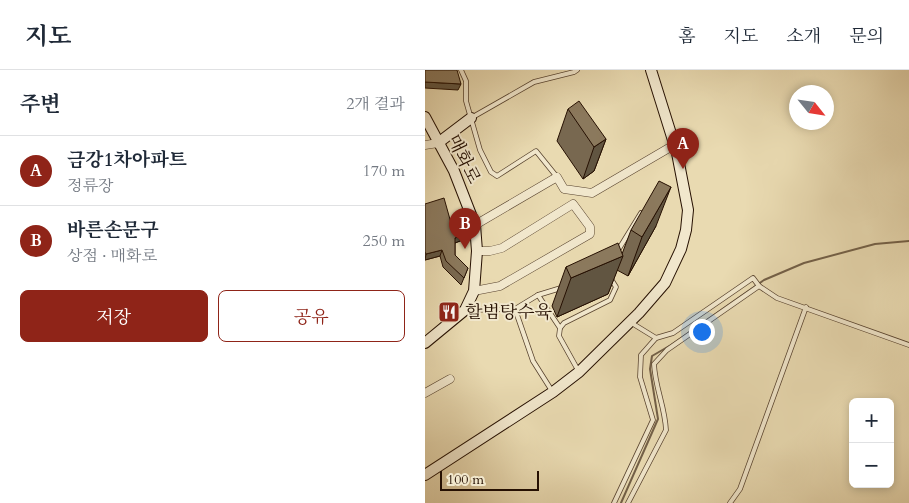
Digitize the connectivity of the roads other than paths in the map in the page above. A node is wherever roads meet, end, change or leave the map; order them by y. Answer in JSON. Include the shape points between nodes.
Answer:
{"nodes":[{"id":1,"x":461,"y":70,"type":"edge"},
{"id":2,"x":577,"y":70,"type":"edge"},
{"id":3,"x":651,"y":70,"type":"edge"},
{"id":4,"x":425,"y":117,"type":"edge"},
{"id":5,"x":471,"y":118,"type":"junction"},
{"id":6,"x":438,"y":142,"type":"junction"},
{"id":7,"x":425,"y":144,"type":"edge"},
{"id":8,"x":674,"y":145,"type":"junction"},
{"id":9,"x":557,"y":178,"type":"junction"},
{"id":10,"x":643,"y":209,"type":"edge"},
{"id":11,"x":475,"y":225,"type":"junction"},
{"id":12,"x":477,"y":251,"type":"junction"},
{"id":13,"x":615,"y":256,"type":"edge"},
{"id":14,"x":608,"y":276,"type":"edge"},
{"id":15,"x":759,"y":286,"type":"junction"},
{"id":16,"x":563,"y":287,"type":"dead end"},
{"id":17,"x":474,"y":291,"type":"junction"},
{"id":18,"x":538,"y":295,"type":"junction"},
{"id":19,"x":806,"y":307,"type":"junction"},
{"id":20,"x":515,"y":309,"type":"junction"},
{"id":21,"x":465,"y":310,"type":"junction"},
{"id":22,"x":630,"y":322,"type":"junction"},
{"id":23,"x":560,"y":328,"type":"junction"},
{"id":24,"x":656,"y":338,"type":"junction"},
{"id":25,"x":425,"y":343,"type":"edge"},
{"id":26,"x":909,"y":345,"type":"edge"},
{"id":27,"x":579,"y":372,"type":"junction"},
{"id":28,"x":450,"y":379,"type":"dead end"},
{"id":29,"x":553,"y":392,"type":"junction"},
{"id":30,"x":425,"y":393,"type":"edge"},
{"id":31,"x":425,"y":475,"type":"edge"},
{"id":32,"x":614,"y":503,"type":"edge"},
{"id":33,"x":628,"y":503,"type":"edge"},
{"id":34,"x":730,"y":503,"type":"edge"}],
"edges":[{"from":1,"to":5,"type":"lane","via":[[466,81],[466,102]]},
{"from":2,"to":5,"type":"lane","via":[[534,82]]},
{"from":3,"to":8,"type":"street"},
{"from":4,"to":6,"type":"street","name":"매화로"},
{"from":5,"to":6,"type":"street"},
{"from":5,"to":9,"type":"lane","via":[[480,150],[493,174],[497,176],[536,151]]},
{"from":6,"to":7,"type":"street"},
{"from":6,"to":11,"type":"street","name":"매화로","via":[[454,171]]},
{"from":8,"to":9,"type":"street","via":[[592,193],[564,189]]},
{"from":8,"to":22,"type":"street","via":[[688,210],[681,249],[665,283]]},
{"from":9,"to":11,"type":"street"},
{"from":10,"to":13,"type":"lane"},
{"from":11,"to":12,"type":"street","name":"매화로"},
{"from":12,"to":17,"type":"street","name":"매화로"},
{"from":12,"to":17,"type":"street","via":[[502,248],[573,204],[590,227],[590,234],[501,286]]},
{"from":14,"to":23,"type":"lane","via":[[616,287],[610,300]]},
{"from":15,"to":19,"type":"lane","via":[[777,298]]},
{"from":15,"to":24,"type":"lane","via":[[753,278],[673,333]]},
{"from":15,"to":33,"type":"lane","via":[[667,350],[654,364],[666,430]]},
{"from":16,"to":18,"type":"lane"},
{"from":17,"to":21,"type":"street","name":"매화로"},
{"from":18,"to":20,"type":"lane"},
{"from":18,"to":23,"type":"lane"},
{"from":19,"to":26,"type":"lane"},
{"from":19,"to":34,"type":"lane","via":[[739,490]]},
{"from":20,"to":21,"type":"lane"},
{"from":20,"to":29,"type":"lane","via":[[533,361]]},
{"from":21,"to":25,"type":"street","name":"매화로"},
{"from":22,"to":24,"type":"lane"},
{"from":22,"to":27,"type":"street"},
{"from":23,"to":27,"type":"lane","via":[[559,336]]},
{"from":24,"to":32,"type":"lane","via":[[641,355],[640,377],[653,420]]},
{"from":27,"to":29,"type":"street"},
{"from":28,"to":30,"type":"street"},
{"from":29,"to":31,"type":"street"}]}
